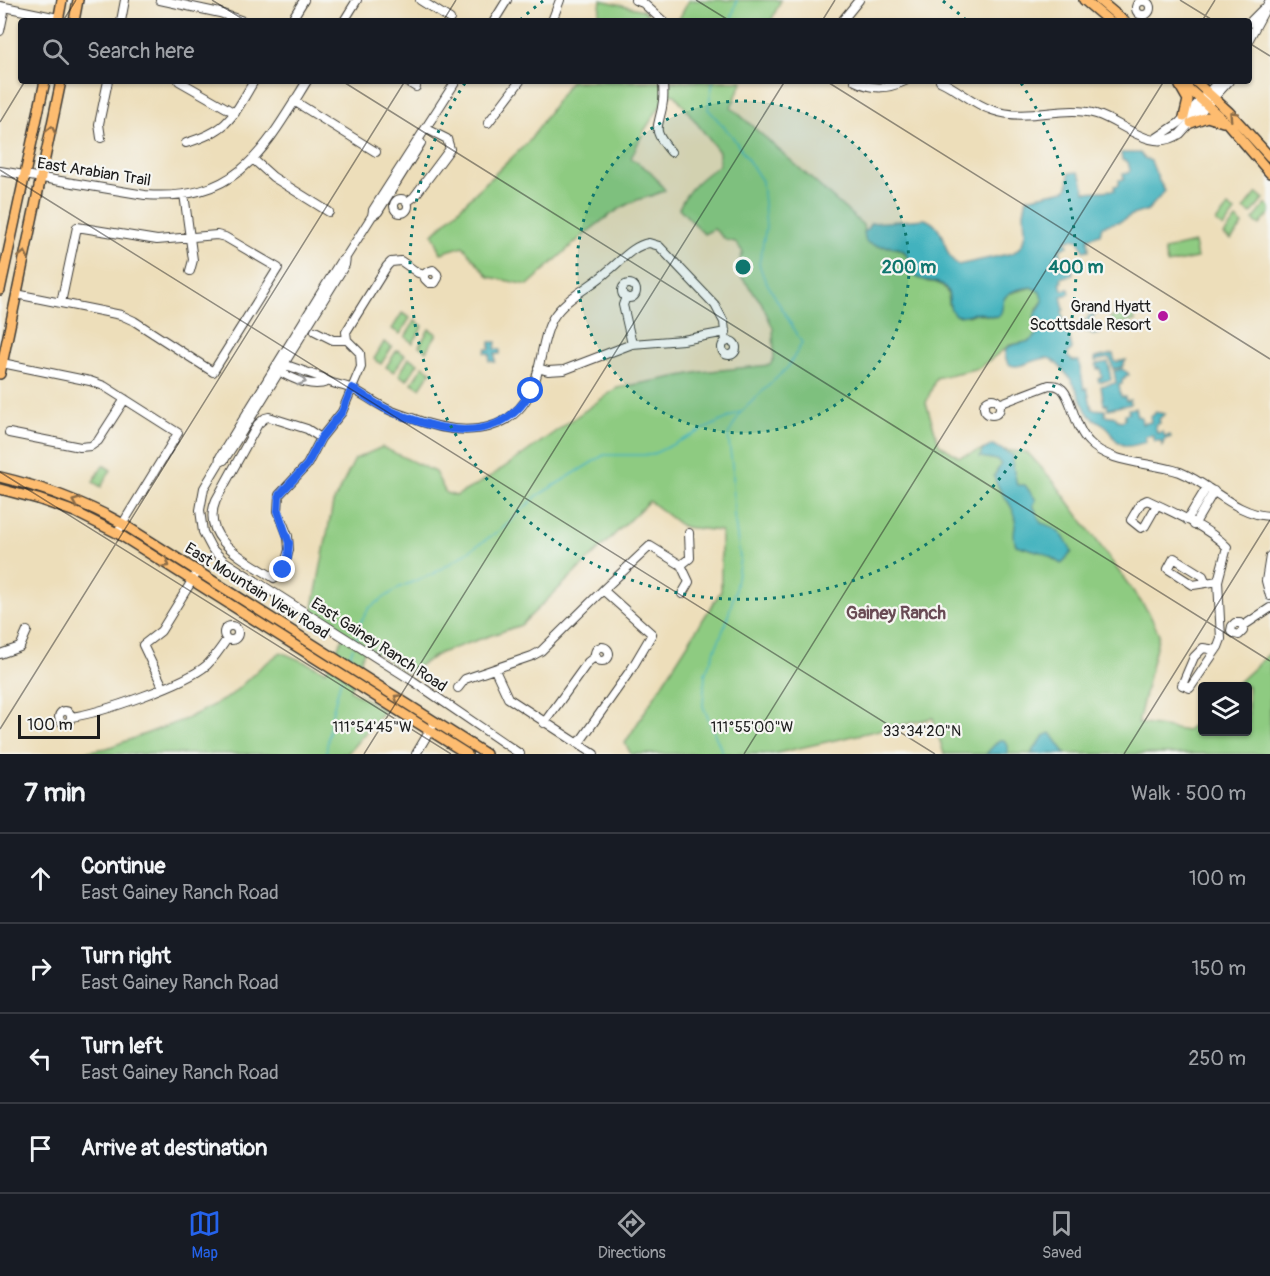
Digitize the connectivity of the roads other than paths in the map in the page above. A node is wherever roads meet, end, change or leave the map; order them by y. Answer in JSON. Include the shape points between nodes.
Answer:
{"nodes":[{"id":1,"x":62,"y":0,"type":"edge"},
{"id":2,"x":78,"y":0,"type":"edge"},
{"id":3,"x":125,"y":0,"type":"edge"},
{"id":4,"x":160,"y":0,"type":"edge"},
{"id":5,"x":304,"y":0,"type":"edge"},
{"id":6,"x":357,"y":0,"type":"edge"},
{"id":7,"x":420,"y":0,"type":"edge"},
{"id":8,"x":507,"y":0,"type":"edge"},
{"id":9,"x":560,"y":0,"type":"edge"},
{"id":10,"x":860,"y":0,"type":"edge"},
{"id":11,"x":1084,"y":0,"type":"edge"},
{"id":12,"x":1099,"y":0,"type":"edge"},
{"id":13,"x":641,"y":1,"type":"edge"},
{"id":14,"x":1268,"y":3,"type":"edge"},
{"id":15,"x":3,"y":6,"type":"edge"},
{"id":16,"x":50,"y":18,"type":"edge"},
{"id":17,"x":58,"y":18,"type":"edge"},
{"id":18,"x":75,"y":18,"type":"edge"},
{"id":19,"x":122,"y":18,"type":"edge"},
{"id":20,"x":234,"y":18,"type":"edge"},
{"id":21,"x":293,"y":18,"type":"edge"},
{"id":22,"x":346,"y":18,"type":"edge"},
{"id":23,"x":448,"y":18,"type":"edge"},
{"id":24,"x":496,"y":18,"type":"edge"},
{"id":25,"x":553,"y":18,"type":"edge"},
{"id":26,"x":660,"y":18,"type":"edge"},
{"id":27,"x":845,"y":18,"type":"edge"},
{"id":28,"x":1105,"y":18,"type":"edge"},
{"id":29,"x":1120,"y":18,"type":"edge"},
{"id":30,"x":1252,"y":20,"type":"edge"},
{"id":31,"x":0,"y":31,"type":"edge"},
{"id":32,"x":1252,"y":33,"type":"edge"},
{"id":33,"x":44,"y":84,"type":"edge"},
{"id":34,"x":60,"y":84,"type":"edge"},
{"id":35,"x":107,"y":84,"type":"edge"},
{"id":36,"x":184,"y":84,"type":"edge"},
{"id":37,"x":252,"y":84,"type":"edge"},
{"id":38,"x":305,"y":84,"type":"edge"},
{"id":39,"x":411,"y":84,"type":"edge"},
{"id":40,"x":454,"y":84,"type":"edge"},
{"id":41,"x":518,"y":84,"type":"edge"},
{"id":42,"x":663,"y":84,"type":"edge"},
{"id":43,"x":864,"y":84,"type":"edge"},
{"id":44,"x":897,"y":84,"type":"edge"},
{"id":45,"x":945,"y":84,"type":"edge"},
{"id":46,"x":1180,"y":84,"type":"edge"},
{"id":47,"x":1184,"y":84,"type":"edge"},
{"id":48,"x":1198,"y":84,"type":"edge"},
{"id":49,"x":1217,"y":84,"type":"edge"},
{"id":50,"x":1225,"y":84,"type":"edge"},
{"id":51,"x":416,"y":87,"type":"dead end"},
{"id":52,"x":1208,"y":98,"type":"junction"},
{"id":53,"x":294,"y":101,"type":"junction"},
{"id":54,"x":235,"y":113,"type":"junction"},
{"id":55,"x":1187,"y":120,"type":"junction"},
{"id":56,"x":488,"y":123,"type":"dead end"},
{"id":57,"x":1228,"y":124,"type":"junction"},
{"id":58,"x":427,"y":129,"type":"junction"},
{"id":59,"x":101,"y":138,"type":"dead end"},
{"id":60,"x":186,"y":143,"type":"dead end"},
{"id":61,"x":376,"y":152,"type":"dead end"},
{"id":62,"x":671,"y":152,"type":"dead end"},
{"id":63,"x":1270,"y":157,"type":"edge"},
{"id":64,"x":254,"y":160,"type":"junction"},
{"id":65,"x":0,"y":171,"type":"edge"},
{"id":66,"x":1270,"y":173,"type":"edge"},
{"id":67,"x":25,"y":176,"type":"junction"},
{"id":68,"x":41,"y":178,"type":"junction"},
{"id":69,"x":184,"y":194,"type":"junction"},
{"id":70,"x":407,"y":202,"type":"dead end"},
{"id":71,"x":329,"y":213,"type":"dead end"},
{"id":72,"x":190,"y":238,"type":"junction"},
{"id":73,"x":190,"y":271,"type":"dead end"},
{"id":74,"x":425,"y":275,"type":"dead end"},
{"id":75,"x":0,"y":290,"type":"edge"},
{"id":76,"x":16,"y":294,"type":"junction"},
{"id":77,"x":626,"y":297,"type":"dead end"},
{"id":78,"x":61,"y":303,"type":"junction"},
{"id":79,"x":315,"y":331,"type":"dead end"},
{"id":80,"x":726,"y":332,"type":"junction"},
{"id":81,"x":347,"y":340,"type":"junction"},
{"id":82,"x":726,"y":342,"type":"dead end"},
{"id":83,"x":632,"y":344,"type":"junction"},
{"id":84,"x":2,"y":363,"type":"junction"},
{"id":85,"x":280,"y":366,"type":"junction"},
{"id":86,"x":538,"y":368,"type":"junction"},
{"id":87,"x":0,"y":374,"type":"edge"},
{"id":88,"x":352,"y":388,"type":"junction"},
{"id":89,"x":125,"y":399,"type":"junction"},
{"id":90,"x":999,"y":404,"type":"dead end"},
{"id":91,"x":9,"y":433,"type":"dead end"},
{"id":92,"x":321,"y":438,"type":"junction"},
{"id":93,"x":0,"y":477,"type":"edge"},
{"id":94,"x":0,"y":489,"type":"edge"},
{"id":95,"x":1210,"y":489,"type":"junction"},
{"id":96,"x":1157,"y":505,"type":"dead end"},
{"id":97,"x":1270,"y":516,"type":"edge"},
{"id":98,"x":1187,"y":520,"type":"junction"},
{"id":99,"x":123,"y":524,"type":"junction"},
{"id":100,"x":1194,"y":525,"type":"junction"},
{"id":101,"x":689,"y":532,"type":"dead end"},
{"id":102,"x":117,"y":533,"type":"junction"},
{"id":103,"x":1270,"y":556,"type":"edge"},
{"id":104,"x":681,"y":565,"type":"junction"},
{"id":105,"x":198,"y":571,"type":"junction"},
{"id":106,"x":193,"y":580,"type":"junction"},
{"id":107,"x":1218,"y":581,"type":"junction"},
{"id":108,"x":1206,"y":583,"type":"junction"},
{"id":109,"x":603,"y":590,"type":"junction"},
{"id":110,"x":682,"y":594,"type":"dead end"},
{"id":111,"x":1270,"y":597,"type":"edge"},
{"id":112,"x":1270,"y":608,"type":"edge"},
{"id":113,"x":1243,"y":627,"type":"dead end"},
{"id":114,"x":27,"y":631,"type":"dead end"},
{"id":115,"x":227,"y":639,"type":"dead end"},
{"id":116,"x":1216,"y":650,"type":"junction"},
{"id":117,"x":0,"y":654,"type":"edge"},
{"id":118,"x":596,"y":656,"type":"dead end"},
{"id":119,"x":329,"y":661,"type":"junction"},
{"id":120,"x":495,"y":670,"type":"junction"},
{"id":121,"x":163,"y":687,"type":"junction"},
{"id":122,"x":458,"y":688,"type":"dead end"},
{"id":123,"x":71,"y":717,"type":"dead end"},
{"id":124,"x":544,"y":723,"type":"junction"},
{"id":125,"x":432,"y":726,"type":"junction"},
{"id":126,"x":579,"y":743,"type":"junction"},
{"id":127,"x":416,"y":754,"type":"edge"},
{"id":128,"x":467,"y":754,"type":"edge"},
{"id":129,"x":486,"y":754,"type":"edge"},
{"id":130,"x":520,"y":754,"type":"edge"},
{"id":131,"x":594,"y":754,"type":"edge"}],
"edges":[{"from":1,"to":17,"type":"main road"},
{"from":2,"to":18,"type":"main road"},
{"from":3,"to":19,"type":"street"},
{"from":4,"to":20,"type":"street"},
{"from":5,"to":21,"type":"street"},
{"from":6,"to":22,"type":"street"},
{"from":7,"to":23,"type":"street"},
{"from":8,"to":24,"type":"street"},
{"from":9,"to":25,"type":"street"},
{"from":10,"to":27,"type":"street"},
{"from":11,"to":28,"type":"main road"},
{"from":12,"to":29,"type":"main road"},
{"from":13,"to":26,"type":"street"},
{"from":14,"to":30,"type":"street"},
{"from":14,"to":32,"type":"street"},
{"from":15,"to":16,"type":"street"},
{"from":15,"to":31,"type":"street"},
{"from":33,"to":67,"type":"main road"},
{"from":68,"to":34,"type":"main road","one_way":true},
{"from":35,"to":59,"type":"street","via":[[99,124]]},
{"from":36,"to":54,"type":"street"},
{"from":37,"to":54,"type":"street"},
{"from":38,"to":53,"type":"street","name":"East Arabian Trail"},
{"from":39,"to":51,"type":"street"},
{"from":40,"to":58,"type":"street","name":"East Gainey Ranch Road"},
{"from":41,"to":56,"type":"street"},
{"from":42,"to":62,"type":"street","via":[[656,126],[660,139]]},
{"from":43,"to":44,"type":"street","via":[[878,89]]},
{"from":45,"to":55,"type":"street","via":[[991,110],[1020,116],[1090,113],[1138,136],[1155,139]]},
{"from":46,"to":55,"type":"main road","via":[[1188,100]]},
{"from":47,"to":52,"type":"main road"},
{"from":48,"to":52,"type":"main road"},
{"from":49,"to":52,"type":"street"},
{"from":50,"to":52,"type":"street"},
{"from":52,"to":55,"type":"street"},
{"from":52,"to":57,"type":"main road"},
{"from":63,"to":52,"type":"main road","one_way":true},
{"from":53,"to":61,"type":"street"},
{"from":53,"to":64,"type":"street","name":"East Arabian Trail"},
{"from":54,"to":60,"type":"street","via":[[210,136]]},
{"from":55,"to":57,"type":"main road","via":[[1207,117]]},
{"from":57,"to":66,"type":"main road"},
{"from":58,"to":70,"type":"street","via":[[447,139],[450,148]]},
{"from":58,"to":85,"type":"street","name":"East Gainey Ranch Road","via":[[378,212],[340,262]]},
{"from":64,"to":69,"type":"street","name":"East Arabian Trail","via":[[221,183]]},
{"from":64,"to":71,"type":"street"},
{"from":65,"to":67,"type":"street","name":"East Arabian Trail"},
{"from":67,"to":68,"type":"street","name":"East Arabian Trail"},
{"from":67,"to":75,"type":"main road"},
{"from":68,"to":69,"type":"street","name":"East Arabian Trail","via":[[145,195]]},
{"from":76,"to":68,"type":"main road","one_way":true},
{"from":69,"to":72,"type":"street"},
{"from":72,"to":73,"type":"street"},
{"from":72,"to":78,"type":"street","via":[[157,240],[77,227]]},
{"from":72,"to":78,"type":"street","via":[[225,237],[278,268],[213,372],[121,315]]},
{"from":74,"to":81,"type":"street","via":[[401,261],[391,262],[346,332]]},
{"from":76,"to":78,"type":"street"},
{"from":76,"to":84,"type":"main road"},
{"from":77,"to":83,"type":"street","via":[[623,305]]},
{"from":79,"to":81,"type":"street","via":[[333,340]]},
{"from":80,"to":82,"type":"street"},
{"from":80,"to":83,"type":"street"},
{"from":80,"to":86,"type":"street","via":[[722,314],[715,305],[659,246],[649,243],[634,249],[559,310],[549,327]]},
{"from":81,"to":88,"type":"street","via":[[360,353],[361,367]]},
{"from":83,"to":86,"type":"street","via":[[564,370]]},
{"from":84,"to":87,"type":"main road"},
{"from":84,"to":89,"type":"street","via":[[90,381]]},
{"from":85,"to":88,"type":"street"},
{"from":85,"to":130,"type":"street","name":"East Gainey Ranch Road","via":[[220,457],[201,496],[200,517],[208,544],[224,561]]},
{"from":86,"to":88,"type":"street","via":[[533,388],[512,414],[488,427],[465,430],[430,426],[382,407]]},
{"from":88,"to":92,"type":"street","via":[[342,412]]},
{"from":89,"to":91,"type":"street","via":[[91,446]]},
{"from":89,"to":99,"type":"street","via":[[178,433]]},
{"from":90,"to":95,"type":"street","via":[[1056,385],[1064,392],[1075,421],[1090,444],[1111,456],[1182,473]]},
{"from":92,"to":92,"type":"street","via":[[308,429],[265,418],[213,505],[212,521],[220,540],[274,578],[283,570],[290,550],[278,511],[279,495],[307,465]]},
{"from":99,"to":93,"type":"main road","name":"East Mountain View Road","one_way":true,"via":[[71,499]]},
{"from":94,"to":102,"type":"main road","name":"East Mountain View Road","via":[[38,498]]},
{"from":95,"to":97,"type":"street","via":[[1246,510]]},
{"from":95,"to":98,"type":"street"},
{"from":95,"to":100,"type":"street"},
{"from":96,"to":98,"type":"street"},
{"from":98,"to":100,"type":"street"},
{"from":99,"to":102,"type":"street"},
{"from":99,"to":105,"type":"main road","name":"East Mountain View Road"},
{"from":100,"to":107,"type":"street","via":[[1227,547]]},
{"from":101,"to":104,"type":"street","via":[[690,558]]},
{"from":102,"to":106,"type":"main road","name":"East Mountain View Road","one_way":true},
{"from":103,"to":111,"type":"street","via":[[1266,581]]},
{"from":104,"to":109,"type":"street","name":"East Gainey Ranch Road","via":[[650,546]]},
{"from":104,"to":110,"type":"street","via":[[689,582]]},
{"from":105,"to":106,"type":"street"},
{"from":105,"to":119,"type":"main road","name":"East Mountain View Road"},
{"from":106,"to":119,"type":"main road","name":"East Mountain View Road"},
{"from":106,"to":121,"type":"street","via":[[161,631],[143,645]]},
{"from":107,"to":108,"type":"street"},
{"from":107,"to":116,"type":"street","via":[[1221,639]]},
{"from":108,"to":108,"type":"street","via":[[1203,576],[1174,558],[1168,569],[1193,585]]},
{"from":109,"to":120,"type":"street","name":"East Gainey Ranch Road","via":[[541,651]]},
{"from":109,"to":126,"type":"street","via":[[652,634]]},
{"from":112,"to":113,"type":"street"},
{"from":114,"to":117,"type":"street","via":[[20,646]]},
{"from":115,"to":121,"type":"street","via":[[206,665]]},
{"from":116,"to":116,"type":"street","via":[[1190,688],[1182,685],[1194,657],[1203,648]]},
{"from":118,"to":124,"type":"street"},
{"from":119,"to":125,"type":"main road","name":"East Mountain View Road"},
{"from":120,"to":122,"type":"street","name":"East Gainey Ranch Road","via":[[465,679]]},
{"from":120,"to":124,"type":"street","via":[[508,698]]},
{"from":121,"to":123,"type":"street","via":[[95,713]]},
{"from":124,"to":126,"type":"street"},
{"from":125,"to":127,"type":"street"},
{"from":125,"to":128,"type":"main road","name":"East Mountain View Road"},
{"from":125,"to":129,"type":"main road","name":"East Mountain View Road"},
{"from":126,"to":131,"type":"street"}]}
